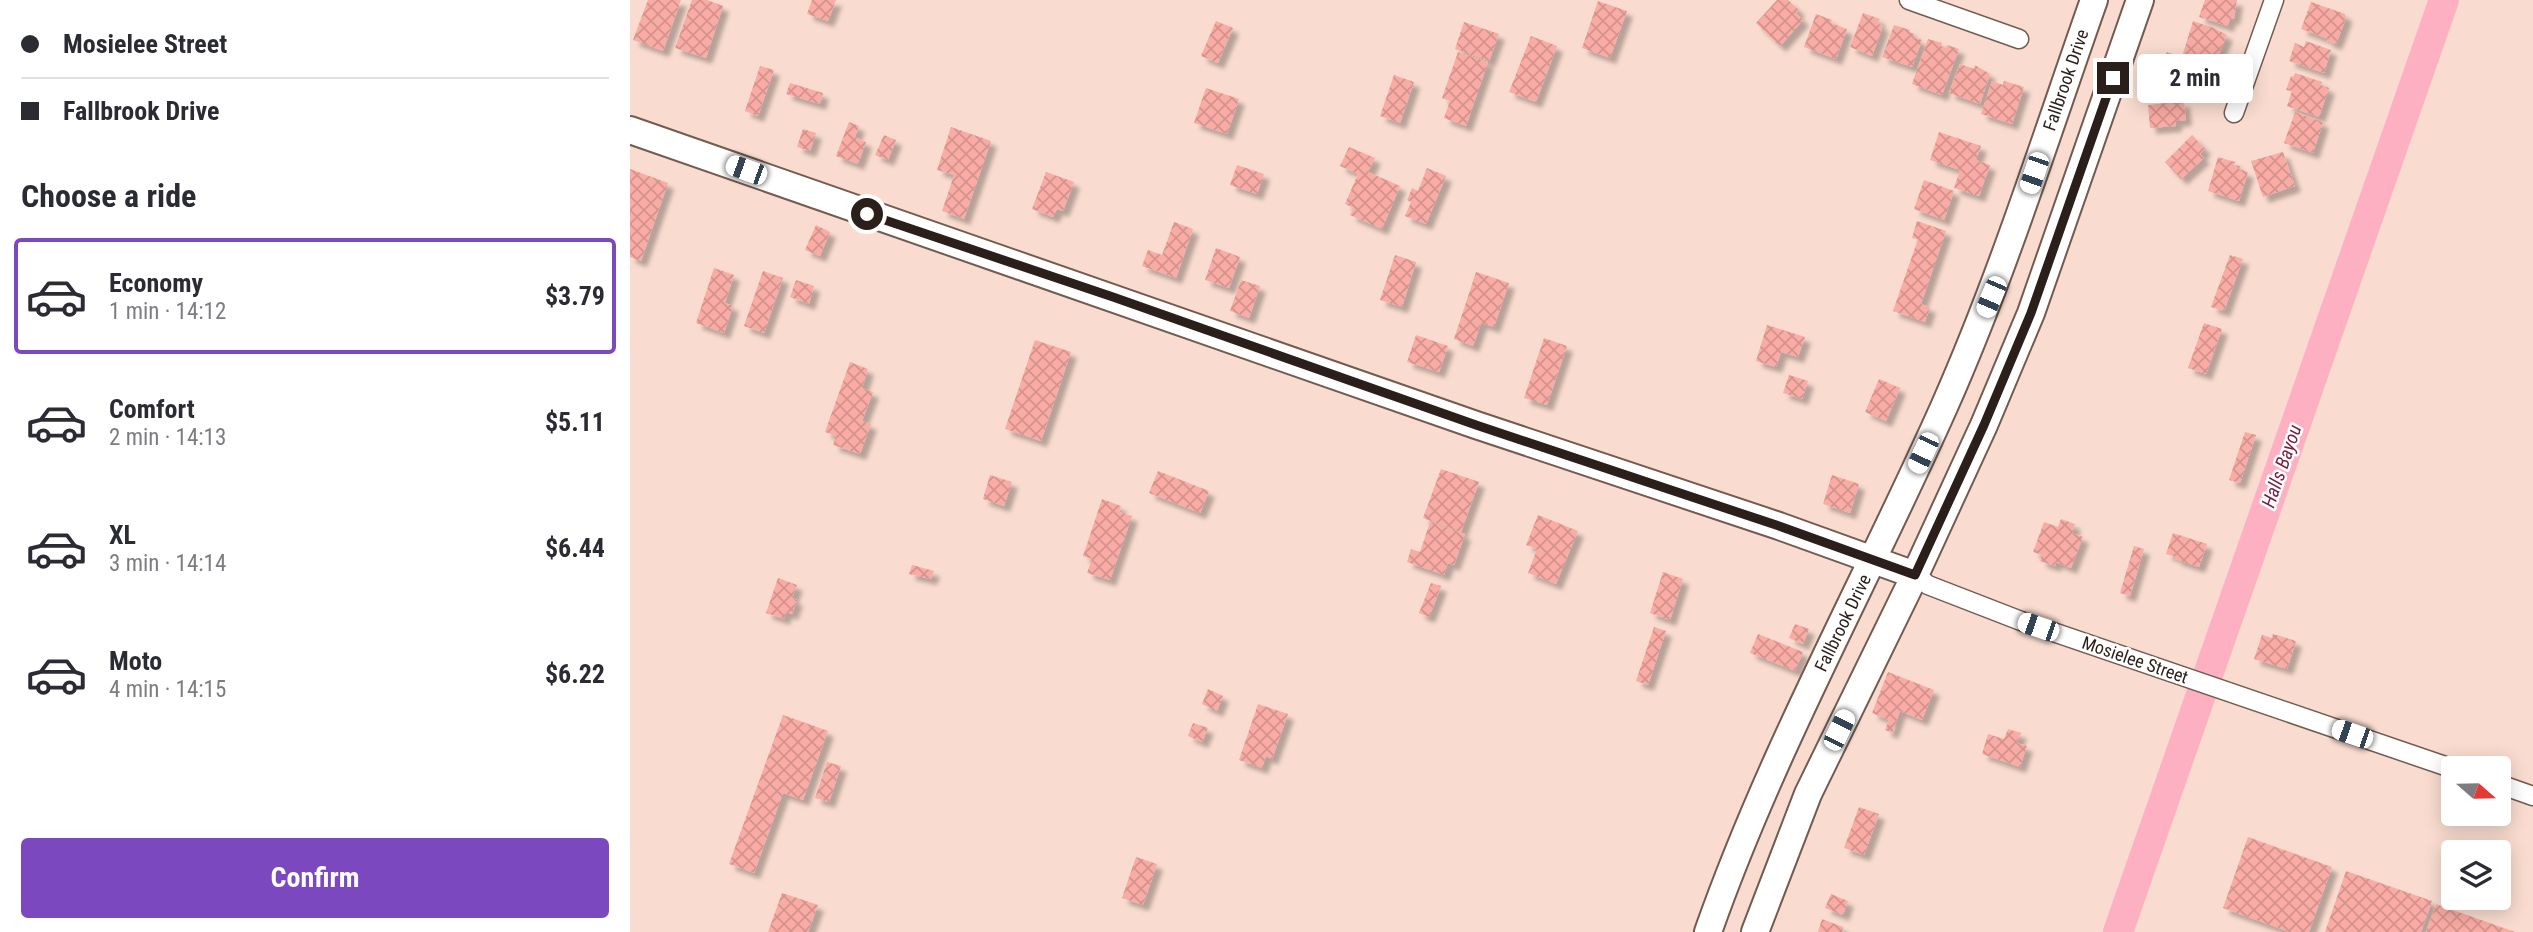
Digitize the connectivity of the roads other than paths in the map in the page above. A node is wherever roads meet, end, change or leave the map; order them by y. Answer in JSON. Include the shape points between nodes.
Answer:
{"nodes":[{"id":1,"x":1909,"y":0,"type":"edge"},
{"id":2,"x":2094,"y":0,"type":"edge"},
{"id":3,"x":2140,"y":0,"type":"edge"},
{"id":4,"x":2274,"y":0,"type":"edge"},
{"id":5,"x":2019,"y":39,"type":"dead end"},
{"id":6,"x":2234,"y":113,"type":"dead end"},
{"id":7,"x":630,"y":131,"type":"edge"},
{"id":8,"x":1873,"y":560,"type":"junction"},
{"id":9,"x":1915,"y":575,"type":"junction"},
{"id":10,"x":2441,"y":765,"type":"edge"},
{"id":11,"x":2511,"y":788,"type":"edge"},
{"id":12,"x":2533,"y":796,"type":"edge"},
{"id":13,"x":1708,"y":932,"type":"edge"},
{"id":14,"x":1755,"y":932,"type":"edge"}],
"edges":[{"from":1,"to":5,"type":"street"},
{"from":2,"to":8,"type":"main road","name":"Fallbrook Drive","via":[[1991,297]]},
{"from":3,"to":9,"type":"main road","via":[[2031,313]]},
{"from":4,"to":6,"type":"street"},
{"from":7,"to":8,"type":"main road","name":"Mosielee Street"},
{"from":8,"to":9,"type":"main road","name":"Mosielee Street"},
{"from":8,"to":13,"type":"main road","name":"Fallbrook Drive","via":[[1768,777]]},
{"from":9,"to":10,"type":"street","name":"Mosielee Street","via":[[1927,585],[2021,621]]},
{"from":9,"to":14,"type":"main road","via":[[1808,794]]},
{"from":11,"to":12,"type":"street"}]}
